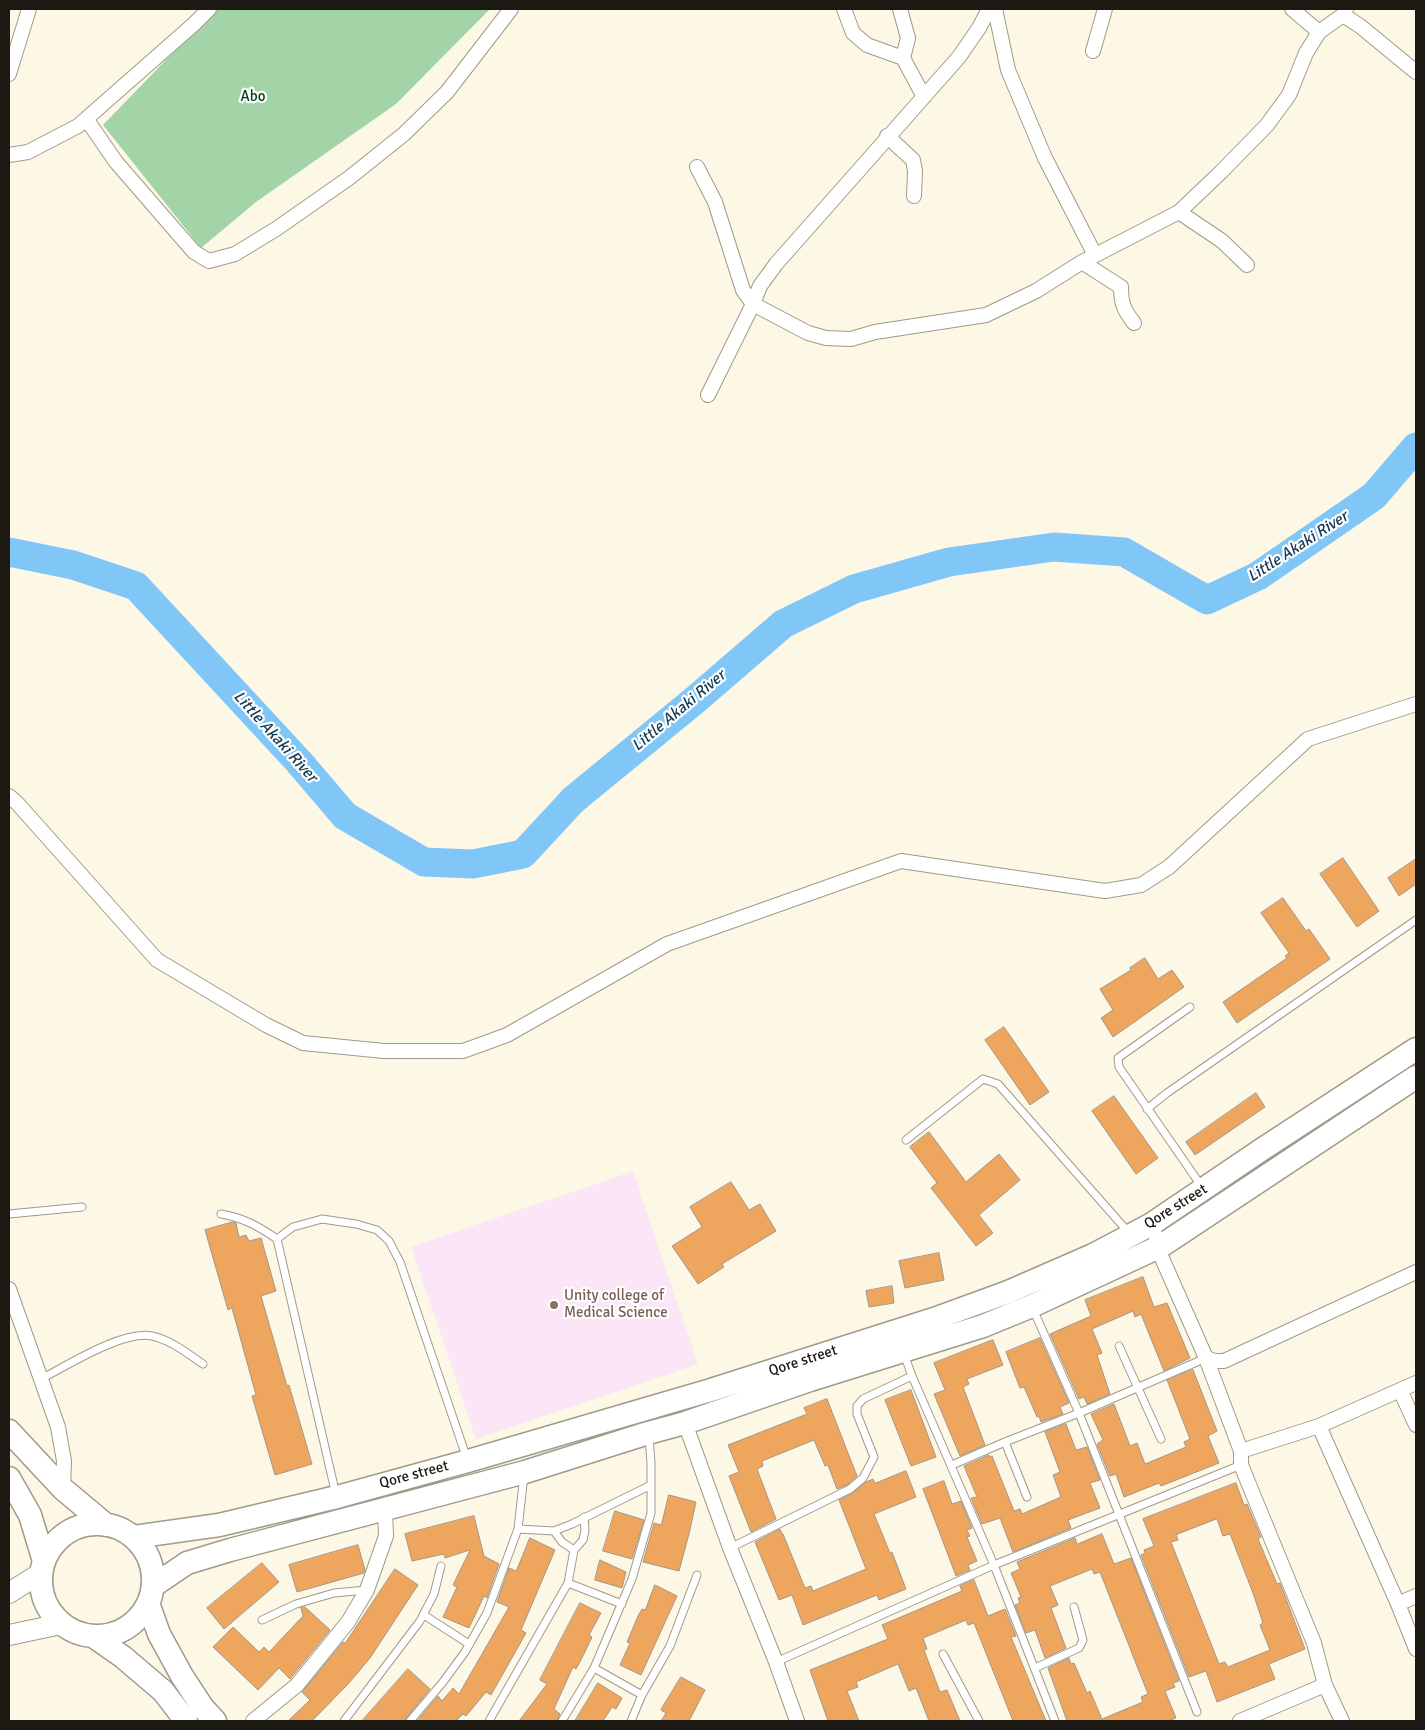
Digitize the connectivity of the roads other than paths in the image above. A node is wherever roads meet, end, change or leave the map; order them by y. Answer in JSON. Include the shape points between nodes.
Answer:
{"nodes":[{"id":1,"x":29,"y":9,"type":"edge"},
{"id":2,"x":209,"y":9,"type":"edge"},
{"id":3,"x":511,"y":9,"type":"edge"},
{"id":4,"x":844,"y":9,"type":"edge"},
{"id":5,"x":900,"y":9,"type":"edge"},
{"id":6,"x":989,"y":9,"type":"edge"},
{"id":7,"x":995,"y":9,"type":"edge"},
{"id":8,"x":1105,"y":9,"type":"edge"},
{"id":9,"x":1292,"y":9,"type":"edge"},
{"id":10,"x":1344,"y":12,"type":"edge"},
{"id":11,"x":1319,"y":32,"type":"junction"},
{"id":12,"x":1093,"y":51,"type":"dead end"},
{"id":13,"x":903,"y":58,"type":"junction"},
{"id":14,"x":1416,"y":72,"type":"edge"},
{"id":15,"x":9,"y":74,"type":"edge"},
{"id":16,"x":924,"y":97,"type":"junction"},
{"id":17,"x":87,"y":120,"type":"junction"},
{"id":18,"x":887,"y":136,"type":"junction"},
{"id":19,"x":9,"y":155,"type":"edge"},
{"id":20,"x":697,"y":167,"type":"dead end"},
{"id":21,"x":914,"y":196,"type":"dead end"},
{"id":22,"x":1179,"y":212,"type":"junction"},
{"id":23,"x":1095,"y":255,"type":"junction"},
{"id":24,"x":1082,"y":262,"type":"junction"},
{"id":25,"x":1247,"y":266,"type":"dead end"},
{"id":26,"x":752,"y":304,"type":"junction"},
{"id":27,"x":1134,"y":323,"type":"dead end"},
{"id":28,"x":708,"y":395,"type":"dead end"},
{"id":29,"x":1416,"y":704,"type":"edge"},
{"id":30,"x":9,"y":796,"type":"edge"},
{"id":31,"x":1416,"y":920,"type":"edge"},
{"id":32,"x":1190,"y":1007,"type":"dead end"},
{"id":33,"x":1416,"y":1049,"type":"edge"},
{"id":34,"x":1416,"y":1077,"type":"edge"},
{"id":35,"x":1147,"y":1109,"type":"junction"},
{"id":36,"x":906,"y":1140,"type":"dead end"},
{"id":37,"x":1204,"y":1190,"type":"junction"},
{"id":38,"x":82,"y":1208,"type":"dead end"},
{"id":39,"x":9,"y":1214,"type":"edge"},
{"id":40,"x":222,"y":1214,"type":"dead end"},
{"id":41,"x":1140,"y":1230,"type":"junction"},
{"id":42,"x":277,"y":1239,"type":"junction"},
{"id":43,"x":1161,"y":1246,"type":"junction"},
{"id":44,"x":1416,"y":1272,"type":"edge"},
{"id":45,"x":9,"y":1290,"type":"edge"},
{"id":46,"x":1032,"y":1306,"type":"junction"},
{"id":47,"x":1119,"y":1346,"type":"dead end"},
{"id":48,"x":903,"y":1351,"type":"junction"},
{"id":49,"x":1206,"y":1358,"type":"junction"},
{"id":50,"x":203,"y":1364,"type":"dead end"},
{"id":51,"x":912,"y":1376,"type":"junction"},
{"id":52,"x":41,"y":1379,"type":"junction"},
{"id":53,"x":1416,"y":1383,"type":"edge"},
{"id":54,"x":1138,"y":1388,"type":"junction"},
{"id":55,"x":1400,"y":1390,"type":"junction"},
{"id":56,"x":1079,"y":1413,"type":"junction"},
{"id":57,"x":685,"y":1423,"type":"junction"},
{"id":58,"x":1416,"y":1425,"type":"edge"},
{"id":59,"x":1319,"y":1426,"type":"junction"},
{"id":60,"x":9,"y":1431,"type":"edge"},
{"id":61,"x":648,"y":1433,"type":"junction"},
{"id":62,"x":1161,"y":1438,"type":"dead end"},
{"id":63,"x":1005,"y":1442,"type":"junction"},
{"id":64,"x":1241,"y":1451,"type":"junction"},
{"id":65,"x":468,"y":1461,"type":"junction"},
{"id":66,"x":952,"y":1465,"type":"junction"},
{"id":67,"x":1242,"y":1465,"type":"junction"},
{"id":68,"x":525,"y":1472,"type":"junction"},
{"id":69,"x":9,"y":1478,"type":"edge"},
{"id":70,"x":651,"y":1485,"type":"junction"},
{"id":71,"x":63,"y":1490,"type":"junction"},
{"id":72,"x":337,"y":1497,"type":"junction"},
{"id":73,"x":1028,"y":1497,"type":"dead end"},
{"id":74,"x":385,"y":1510,"type":"junction"},
{"id":75,"x":1118,"y":1515,"type":"junction"},
{"id":76,"x":584,"y":1517,"type":"junction"},
{"id":77,"x":106,"y":1525,"type":"junction"},
{"id":78,"x":518,"y":1529,"type":"junction"},
{"id":79,"x":554,"y":1531,"type":"junction"},
{"id":80,"x":134,"y":1537,"type":"junction"},
{"id":81,"x":730,"y":1548,"type":"junction"},
{"id":82,"x":574,"y":1550,"type":"junction"},
{"id":83,"x":994,"y":1565,"type":"junction"},
{"id":84,"x":440,"y":1566,"type":"dead end"},
{"id":85,"x":42,"y":1567,"type":"junction"},
{"id":86,"x":697,"y":1575,"type":"dead end"},
{"id":87,"x":568,"y":1583,"type":"junction"},
{"id":88,"x":368,"y":1590,"type":"junction"},
{"id":89,"x":9,"y":1593,"type":"edge"},
{"id":90,"x":150,"y":1594,"type":"junction"},
{"id":91,"x":1416,"y":1596,"type":"edge"},
{"id":92,"x":622,"y":1604,"type":"junction"},
{"id":93,"x":1398,"y":1604,"type":"junction"},
{"id":94,"x":1074,"y":1607,"type":"dead end"},
{"id":95,"x":424,"y":1615,"type":"junction"},
{"id":96,"x":262,"y":1620,"type":"dead end"},
{"id":97,"x":61,"y":1624,"type":"junction"},
{"id":98,"x":9,"y":1635,"type":"edge"},
{"id":99,"x":93,"y":1636,"type":"junction"},
{"id":100,"x":469,"y":1644,"type":"junction"},
{"id":101,"x":1416,"y":1649,"type":"edge"},
{"id":102,"x":943,"y":1654,"type":"dead end"},
{"id":103,"x":776,"y":1662,"type":"junction"},
{"id":104,"x":594,"y":1668,"type":"junction"},
{"id":105,"x":1035,"y":1668,"type":"junction"},
{"id":106,"x":1325,"y":1685,"type":"junction"},
{"id":107,"x":642,"y":1695,"type":"junction"},
{"id":108,"x":1197,"y":1712,"type":"dead end"},
{"id":109,"x":186,"y":1721,"type":"edge"},
{"id":110,"x":215,"y":1721,"type":"edge"},
{"id":111,"x":253,"y":1721,"type":"edge"},
{"id":112,"x":344,"y":1721,"type":"edge"},
{"id":113,"x":410,"y":1721,"type":"edge"},
{"id":114,"x":490,"y":1721,"type":"edge"},
{"id":115,"x":562,"y":1721,"type":"edge"},
{"id":116,"x":631,"y":1721,"type":"edge"},
{"id":117,"x":797,"y":1721,"type":"edge"},
{"id":118,"x":979,"y":1721,"type":"edge"},
{"id":119,"x":1055,"y":1721,"type":"edge"},
{"id":120,"x":1240,"y":1721,"type":"edge"},
{"id":121,"x":1342,"y":1721,"type":"edge"}],
"edges":[{"from":1,"to":15,"type":"street"},
{"from":2,"to":17,"type":"street"},
{"from":3,"to":17,"type":"street","via":[[447,92],[404,134],[349,178],[276,229],[235,254],[209,261],[194,252],[116,162]]},
{"from":4,"to":13,"type":"street","via":[[853,33],[867,45]]},
{"from":5,"to":13,"type":"street","via":[[908,38]]},
{"from":6,"to":16,"type":"street","via":[[959,57]]},
{"from":7,"to":23,"type":"street","via":[[1008,70],[1045,158]]},
{"from":8,"to":12,"type":"street"},
{"from":9,"to":11,"type":"street"},
{"from":10,"to":11,"type":"street"},
{"from":10,"to":14,"type":"street"},
{"from":11,"to":22,"type":"street","via":[[1306,53],[1289,95],[1268,125]]},
{"from":13,"to":16,"type":"street"},
{"from":16,"to":18,"type":"street"},
{"from":17,"to":19,"type":"street","via":[[28,152]]},
{"from":18,"to":21,"type":"street","via":[[913,160]]},
{"from":18,"to":26,"type":"street","via":[[776,264]]},
{"from":20,"to":26,"type":"street","via":[[715,202],[743,290]]},
{"from":22,"to":23,"type":"street"},
{"from":22,"to":25,"type":"street","via":[[1222,241]]},
{"from":23,"to":24,"type":"street"},
{"from":24,"to":26,"type":"street","via":[[1036,292],[986,315],[875,332],[851,340],[808,333]]},
{"from":24,"to":27,"type":"street","via":[[1122,287],[1124,308]]},
{"from":26,"to":28,"type":"street"},
{"from":29,"to":30,"type":"street","via":[[1308,739],[1169,867],[1141,885],[1105,891],[901,860],[667,944],[507,1034],[463,1050],[384,1051],[303,1043],[266,1025],[157,960]]},
{"from":31,"to":35,"type":"lane"},
{"from":32,"to":35,"type":"lane","via":[[1118,1058],[1119,1067]]},
{"from":33,"to":37,"type":"main road","name":"Qore street"},
{"from":34,"to":43,"type":"main road","name":"Qore street"},
{"from":35,"to":37,"type":"lane"},
{"from":36,"to":41,"type":"lane","via":[[983,1079],[998,1084]]},
{"from":37,"to":41,"type":"main road","name":"Qore street"},
{"from":38,"to":39,"type":"lane"},
{"from":40,"to":42,"type":"lane","via":[[238,1217]]},
{"from":41,"to":43,"type":"street"},
{"from":41,"to":65,"type":"main road","name":"Qore street","via":[[1093,1255],[1008,1292],[934,1319],[711,1390]]},
{"from":42,"to":65,"type":"lane","via":[[293,1227],[322,1219],[378,1230],[389,1241],[400,1262]]},
{"from":42,"to":72,"type":"lane"},
{"from":43,"to":46,"type":"main road","name":"Qore street"},
{"from":43,"to":49,"type":"street","via":[[1161,1256]]},
{"from":44,"to":49,"type":"street","via":[[1224,1361]]},
{"from":45,"to":52,"type":"street"},
{"from":46,"to":48,"type":"main road","name":"Qore street","via":[[983,1326]]},
{"from":46,"to":56,"type":"lane"},
{"from":47,"to":54,"type":"lane"},
{"from":48,"to":51,"type":"lane"},
{"from":48,"to":57,"type":"main road","name":"Qore street"},
{"from":49,"to":54,"type":"lane"},
{"from":49,"to":64,"type":"street"},
{"from":50,"to":52,"type":"lane","via":[[152,1336],[132,1337],[111,1343]]},
{"from":51,"to":66,"type":"lane"},
{"from":51,"to":81,"type":"lane","via":[[863,1399],[857,1406],[874,1458],[863,1478],[850,1489]]},
{"from":52,"to":71,"type":"street","via":[[58,1427],[64,1461]]},
{"from":53,"to":55,"type":"street"},
{"from":54,"to":56,"type":"lane"},
{"from":54,"to":62,"type":"lane"},
{"from":55,"to":58,"type":"street"},
{"from":55,"to":59,"type":"street"},
{"from":56,"to":63,"type":"lane"},
{"from":56,"to":75,"type":"lane"},
{"from":57,"to":61,"type":"main road","name":"Qore street"},
{"from":57,"to":81,"type":"street"},
{"from":59,"to":64,"type":"street"},
{"from":59,"to":93,"type":"street"},
{"from":60,"to":71,"type":"main road"},
{"from":61,"to":68,"type":"main road","name":"Qore street"},
{"from":61,"to":70,"type":"lane"},
{"from":63,"to":66,"type":"lane"},
{"from":63,"to":73,"type":"lane"},
{"from":64,"to":67,"type":"street"},
{"from":65,"to":72,"type":"main road","name":"Qore street"},
{"from":66,"to":83,"type":"lane"},
{"from":67,"to":75,"type":"lane"},
{"from":67,"to":106,"type":"street","via":[[1314,1644]]},
{"from":68,"to":74,"type":"main road","name":"Qore street"},
{"from":68,"to":78,"type":"lane"},
{"from":69,"to":85,"type":"main road","via":[[30,1515]]},
{"from":70,"to":76,"type":"lane"},
{"from":70,"to":92,"type":"lane","via":[[651,1513]]},
{"from":71,"to":77,"type":"main road"},
{"from":72,"to":80,"type":"main road","name":"Qore street","via":[[219,1525]]},
{"from":74,"to":88,"type":"street","via":[[386,1536]]},
{"from":74,"to":90,"type":"main road","name":"Qore street","via":[[187,1563]]},
{"from":75,"to":83,"type":"lane"},
{"from":75,"to":108,"type":"lane"},
{"from":76,"to":79,"type":"lane"},
{"from":76,"to":82,"type":"lane","via":[[583,1540]]},
{"from":77,"to":80,"type":"main road"},
{"from":77,"to":85,"type":"main road","via":[[87,1525],[68,1532],[54,1544]]},
{"from":78,"to":79,"type":"lane"},
{"from":78,"to":100,"type":"lane","via":[[487,1614]]},
{"from":79,"to":82,"type":"lane"},
{"from":80,"to":90,"type":"main road","via":[[149,1559],[152,1572]]},
{"from":81,"to":103,"type":"street"},
{"from":82,"to":87,"type":"lane"},
{"from":83,"to":103,"type":"lane"},
{"from":83,"to":105,"type":"lane"},
{"from":84,"to":95,"type":"lane","via":[[434,1594]]},
{"from":85,"to":89,"type":"street"},
{"from":85,"to":97,"type":"main road","via":[[42,1592],[49,1610]]},
{"from":86,"to":107,"type":"lane","via":[[670,1646]]},
{"from":87,"to":92,"type":"lane"},
{"from":87,"to":114,"type":"lane"},
{"from":88,"to":96,"type":"lane","via":[[334,1593],[296,1604]]},
{"from":88,"to":111,"type":"street","via":[[348,1622],[297,1685]]},
{"from":90,"to":99,"type":"main road","via":[[139,1617],[126,1628],[110,1635]]},
{"from":90,"to":110,"type":"main road","via":[[159,1634],[182,1676]]},
{"from":91,"to":93,"type":"street"},
{"from":92,"to":104,"type":"lane"},
{"from":93,"to":101,"type":"street"},
{"from":94,"to":105,"type":"lane","via":[[1083,1640],[1079,1648]]},
{"from":95,"to":100,"type":"lane"},
{"from":95,"to":112,"type":"lane"},
{"from":97,"to":98,"type":"street"},
{"from":97,"to":99,"type":"main road","via":[[76,1633]]},
{"from":99,"to":109,"type":"main road","via":[[162,1691]]},
{"from":100,"to":113,"type":"lane"},
{"from":102,"to":118,"type":"lane"},
{"from":103,"to":117,"type":"street"},
{"from":104,"to":107,"type":"lane"},
{"from":104,"to":115,"type":"lane"},
{"from":105,"to":119,"type":"lane"},
{"from":106,"to":120,"type":"street"},
{"from":106,"to":121,"type":"street"},
{"from":107,"to":116,"type":"lane"}]}
